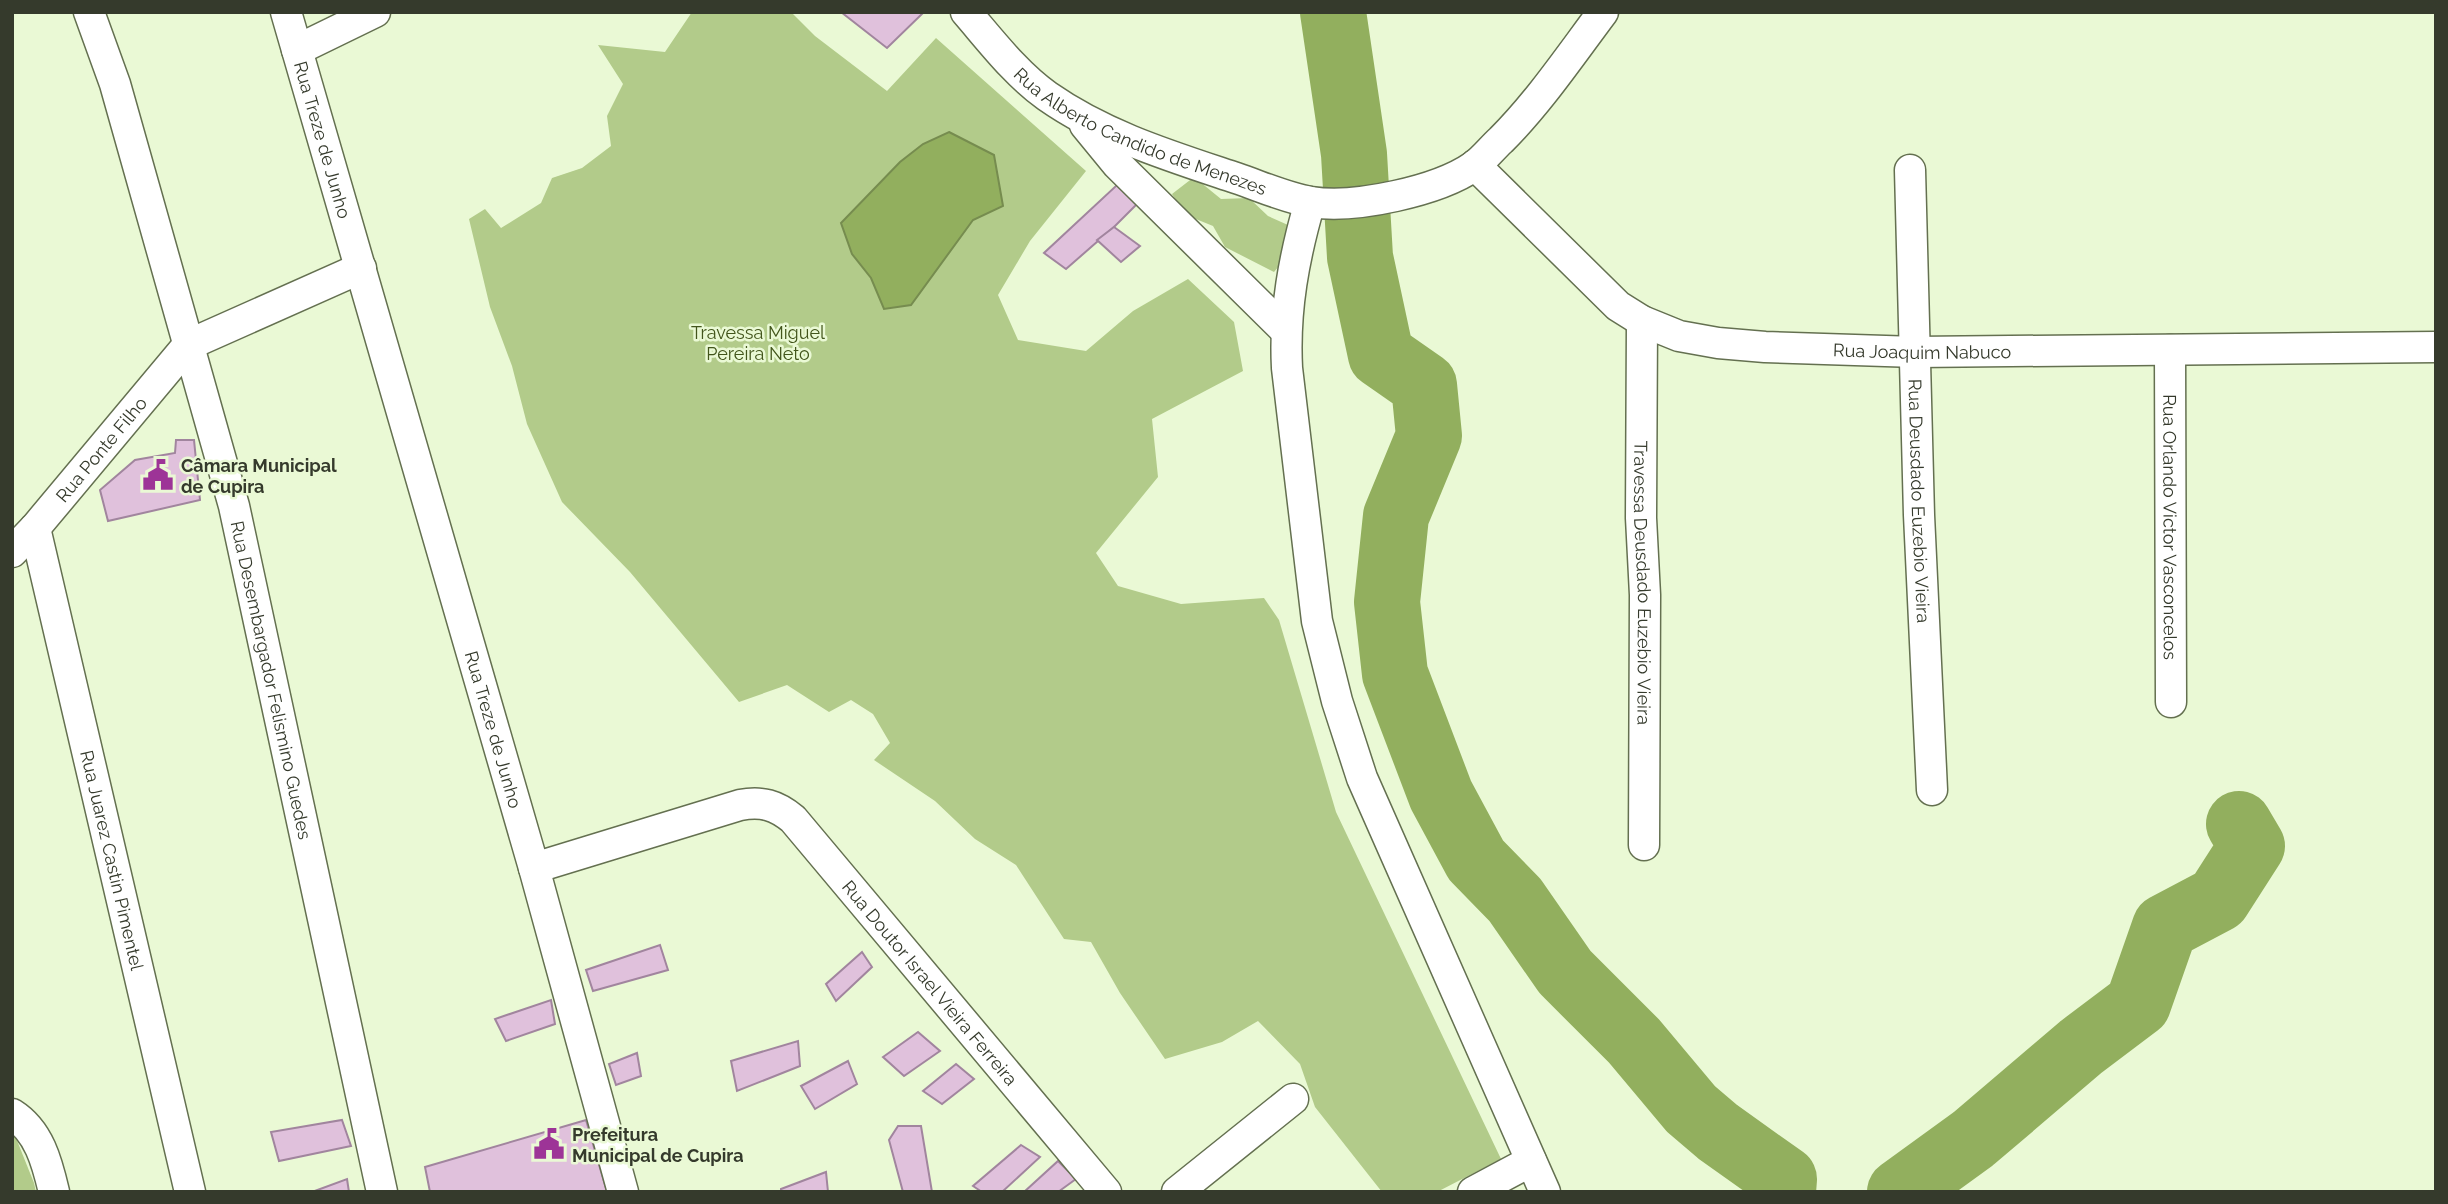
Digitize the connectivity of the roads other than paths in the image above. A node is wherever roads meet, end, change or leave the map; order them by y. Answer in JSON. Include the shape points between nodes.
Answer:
{"nodes":[{"id":1,"x":89,"y":12,"type":"edge"},
{"id":2,"x":286,"y":12,"type":"edge"},
{"id":3,"x":375,"y":12,"type":"edge"},
{"id":4,"x":967,"y":12,"type":"edge"},
{"id":5,"x":1603,"y":12,"type":"edge"},
{"id":6,"x":297,"y":50,"type":"junction"},
{"id":7,"x":1079,"y":117,"type":"junction"},
{"id":8,"x":1475,"y":165,"type":"junction"},
{"id":9,"x":1910,"y":170,"type":"dead end"},
{"id":10,"x":1310,"y":202,"type":"junction"},
{"id":11,"x":361,"y":268,"type":"junction"},
{"id":12,"x":1642,"y":321,"type":"junction"},
{"id":13,"x":1285,"y":330,"type":"junction"},
{"id":14,"x":188,"y":345,"type":"junction"},
{"id":15,"x":2436,"y":347,"type":"edge"},
{"id":16,"x":2170,"y":350,"type":"junction"},
{"id":17,"x":1916,"y":352,"type":"junction"},
{"id":18,"x":35,"y":528,"type":"junction"},
{"id":19,"x":12,"y":552,"type":"edge"},
{"id":20,"x":2171,"y":702,"type":"dead end"},
{"id":21,"x":1932,"y":790,"type":"dead end"},
{"id":22,"x":1644,"y":845,"type":"dead end"},
{"id":23,"x":534,"y":868,"type":"junction"},
{"id":24,"x":1293,"y":1099,"type":"dead end"},
{"id":25,"x":12,"y":1114,"type":"edge"},
{"id":26,"x":1531,"y":1161,"type":"junction"},
{"id":27,"x":54,"y":1192,"type":"edge"},
{"id":28,"x":190,"y":1192,"type":"edge"},
{"id":29,"x":382,"y":1192,"type":"edge"},
{"id":30,"x":623,"y":1192,"type":"edge"},
{"id":31,"x":1106,"y":1192,"type":"edge"},
{"id":32,"x":1177,"y":1192,"type":"edge"},
{"id":33,"x":1473,"y":1192,"type":"edge"},
{"id":34,"x":1545,"y":1192,"type":"edge"}],
"edges":[{"from":1,"to":14,"type":"street","name":"Rua Desembargador Felismino Guedes","via":[[115,84]]},
{"from":2,"to":6,"type":"street","name":"Rua Treze de Junho"},
{"from":3,"to":6,"type":"street"},
{"from":4,"to":7,"type":"street","name":"Rua Alberto Candido de Menezes","via":[[1006,59],[1044,94]]},
{"from":5,"to":8,"type":"street","name":"Rua Alberto Candido de Menezes","via":[[1523,118]]},
{"from":6,"to":11,"type":"street","name":"Rua Treze de Junho"},
{"from":7,"to":10,"type":"street","name":"Rua Alberto Candido de Menezes","via":[[1159,152]]},
{"from":7,"to":13,"type":"street","via":[[1116,164]]},
{"from":8,"to":10,"type":"street","name":"Rua Alberto Candido de Menezes","via":[[1445,182],[1384,198],[1342,204]]},
{"from":8,"to":12,"type":"street","name":"Rua Joaquim Nabuco","via":[[1595,285]]},
{"from":9,"to":17,"type":"street","name":"Rua Deusdado Euzebio Vieira"},
{"from":10,"to":13,"type":"street","via":[[1298,245]]},
{"from":11,"to":14,"type":"street"},
{"from":11,"to":23,"type":"street","name":"Rua Treze de Junho"},
{"from":12,"to":17,"type":"street","name":"Rua Joaquim Nabuco","via":[[1717,344]]},
{"from":12,"to":22,"type":"street","name":"Travessa Deusdado Euzebio Vieira"},
{"from":13,"to":26,"type":"street","via":[[1317,621],[1337,701],[1362,778]]},
{"from":14,"to":18,"type":"street","name":"Rua Ponte Filho"},
{"from":14,"to":29,"type":"street","name":"Rua Desembargador Felismino Guedes","via":[[247,558]]},
{"from":15,"to":16,"type":"street","name":"Rua Joaquim Nabuco"},
{"from":16,"to":17,"type":"street","name":"Rua Joaquim Nabuco"},
{"from":16,"to":20,"type":"street","name":"Rua Orlando Victor Vasconcelos"},
{"from":17,"to":21,"type":"street","name":"Rua Deusdado Euzebio Vieira"},
{"from":18,"to":19,"type":"street","name":"Rua Ponte Filho"},
{"from":18,"to":28,"type":"street","name":"Rua Juarez Castin Pimentel"},
{"from":23,"to":30,"type":"street","name":"Rua Treze de Junho"},
{"from":23,"to":31,"type":"street","name":"Rua Doutor Israel Vieira Ferreira","via":[[740,805],[755,802],[782,809]]},
{"from":24,"to":32,"type":"street"},
{"from":25,"to":27,"type":"street","via":[[31,1129]]},
{"from":26,"to":33,"type":"street"},
{"from":26,"to":34,"type":"street"}]}
